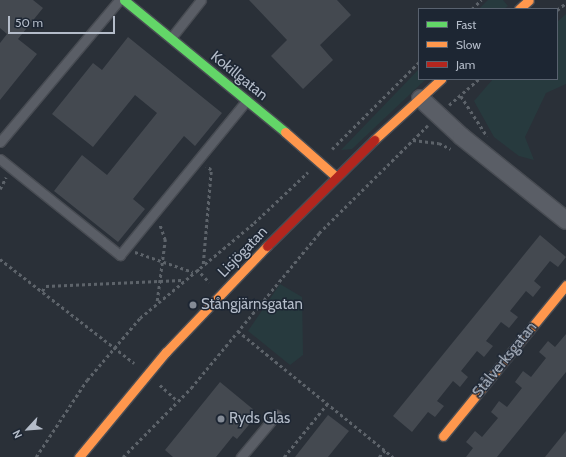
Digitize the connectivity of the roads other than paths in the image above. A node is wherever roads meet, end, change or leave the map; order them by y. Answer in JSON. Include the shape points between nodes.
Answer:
{"nodes":[{"id":1,"x":119,"y":0,"type":"edge"},
{"id":2,"x":124,"y":0,"type":"edge"},
{"id":3,"x":201,"y":0,"type":"edge"},
{"id":4,"x":529,"y":0,"type":"edge"},
{"id":5,"x":520,"y":8,"type":"edge"},
{"id":6,"x":171,"y":38,"type":"junction"},
{"id":7,"x":440,"y":80,"type":"edge"},
{"id":8,"x":420,"y":98,"type":"junction"},
{"id":9,"x":247,"y":100,"type":"junction"},
{"id":10,"x":0,"y":142,"type":"edge"},
{"id":11,"x":0,"y":159,"type":"edge"},
{"id":12,"x":335,"y":176,"type":"junction"},
{"id":13,"x":566,"y":220,"type":"edge"},
{"id":14,"x":566,"y":285,"type":"edge"},
{"id":15,"x":276,"y":415,"type":"dead end"},
{"id":16,"x":443,"y":436,"type":"dead end"},
{"id":17,"x":79,"y":457,"type":"edge"},
{"id":18,"x":241,"y":457,"type":"edge"}],
"edges":[{"from":1,"to":10,"type":"lane"},
{"from":2,"to":6,"type":"street","name":"Kokillgatan"},
{"from":3,"to":6,"type":"lane"},
{"from":4,"to":5,"type":"street"},
{"from":6,"to":9,"type":"street","name":"Kokillgatan"},
{"from":7,"to":8,"type":"street","name":"Lisjögatan"},
{"from":8,"to":12,"type":"street","name":"Lisjögatan"},
{"from":8,"to":13,"type":"street","via":[[461,136]]},
{"from":9,"to":11,"type":"lane","via":[[120,255]]},
{"from":9,"to":12,"type":"street","name":"Kokillgatan","via":[[320,160]]},
{"from":12,"to":17,"type":"street","name":"Lisjögatan","via":[[166,352]]},
{"from":14,"to":16,"type":"street","name":"Stålverksgatan"},
{"from":15,"to":18,"type":"lane"}]}
